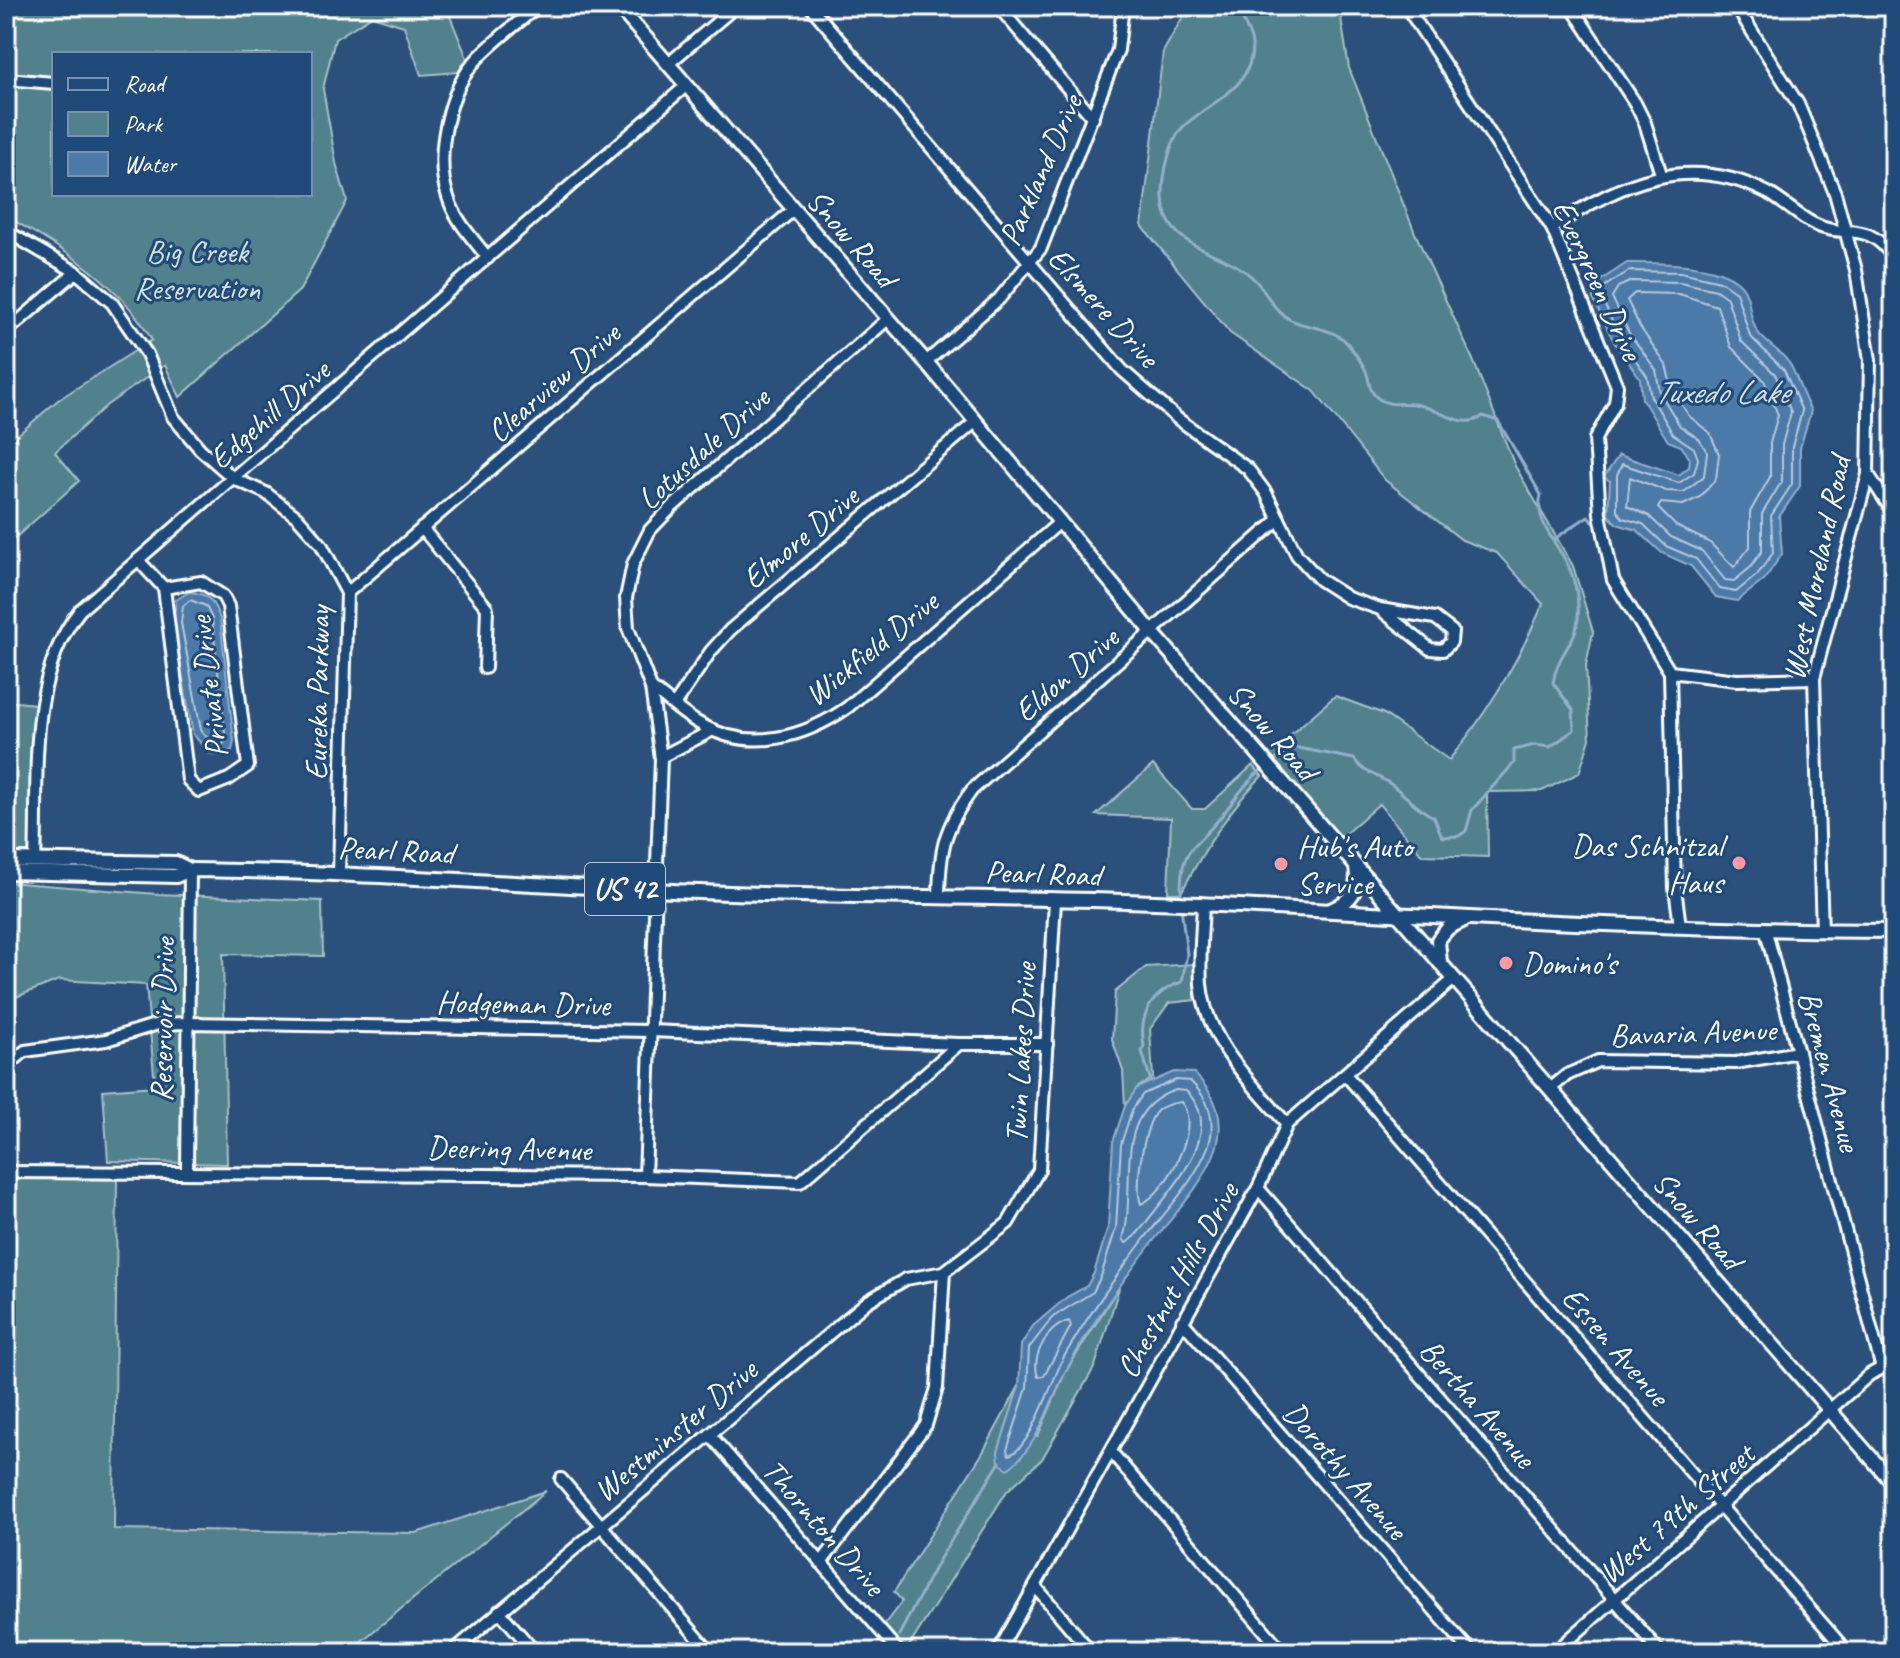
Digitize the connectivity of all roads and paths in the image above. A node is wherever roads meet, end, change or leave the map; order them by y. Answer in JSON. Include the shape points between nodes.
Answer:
{"nodes":[{"id":1,"x":538,"y":6,"type":"edge"},
{"id":2,"x":618,"y":6,"type":"edge"},
{"id":3,"x":736,"y":6,"type":"edge"},
{"id":4,"x":810,"y":6,"type":"edge"},
{"id":5,"x":998,"y":6,"type":"edge"},
{"id":6,"x":1123,"y":6,"type":"edge"},
{"id":7,"x":1406,"y":6,"type":"edge"},
{"id":8,"x":1571,"y":6,"type":"edge"},
{"id":9,"x":1736,"y":6,"type":"edge"},
{"id":10,"x":668,"y":64,"type":"junction"},
{"id":11,"x":6,"y":79,"type":"edge"},
{"id":12,"x":52,"y":83,"type":"edge"},
{"id":13,"x":687,"y":85,"type":"junction"},
{"id":14,"x":1093,"y":118,"type":"junction"},
{"id":15,"x":1661,"y":174,"type":"junction"},
{"id":16,"x":793,"y":210,"type":"junction"},
{"id":17,"x":1552,"y":228,"type":"junction"},
{"id":18,"x":1847,"y":229,"type":"junction"},
{"id":19,"x":6,"y":231,"type":"edge"},
{"id":20,"x":488,"y":258,"type":"junction"},
{"id":21,"x":1894,"y":258,"type":"edge"},
{"id":22,"x":1029,"y":263,"type":"junction"},
{"id":23,"x":76,"y":272,"type":"junction"},
{"id":24,"x":888,"y":319,"type":"junction"},
{"id":25,"x":6,"y":332,"type":"edge"},
{"id":26,"x":926,"y":362,"type":"junction"},
{"id":27,"x":974,"y":423,"type":"junction"},
{"id":28,"x":1868,"y":474,"type":"junction"},
{"id":29,"x":234,"y":479,"type":"junction"},
{"id":30,"x":1894,"y":514,"type":"edge"},
{"id":31,"x":1279,"y":519,"type":"junction"},
{"id":32,"x":1060,"y":522,"type":"junction"},
{"id":33,"x":422,"y":528,"type":"junction"},
{"id":34,"x":138,"y":560,"type":"junction"},
{"id":35,"x":164,"y":588,"type":"junction"},
{"id":36,"x":347,"y":593,"type":"junction"},
{"id":37,"x":1380,"y":609,"type":"junction"},
{"id":38,"x":1153,"y":633,"type":"junction"},
{"id":39,"x":485,"y":668,"type":"dead end"},
{"id":40,"x":1670,"y":672,"type":"junction"},
{"id":41,"x":1814,"y":678,"type":"junction"},
{"id":42,"x":651,"y":688,"type":"junction"},
{"id":43,"x":675,"y":704,"type":"junction"},
{"id":44,"x":713,"y":730,"type":"junction"},
{"id":45,"x":661,"y":757,"type":"junction"},
{"id":46,"x":6,"y":860,"type":"edge"},
{"id":47,"x":35,"y":860,"type":"junction"},
{"id":48,"x":1356,"y":867,"type":"junction"},
{"id":49,"x":190,"y":870,"type":"junction"},
{"id":50,"x":6,"y":872,"type":"edge"},
{"id":51,"x":339,"y":872,"type":"junction"},
{"id":52,"x":656,"y":890,"type":"junction"},
{"id":53,"x":939,"y":895,"type":"junction"},
{"id":54,"x":1055,"y":901,"type":"junction"},
{"id":55,"x":1203,"y":904,"type":"junction"},
{"id":56,"x":1326,"y":912,"type":"junction"},
{"id":57,"x":1399,"y":917,"type":"junction"},
{"id":58,"x":1467,"y":919,"type":"junction"},
{"id":59,"x":1680,"y":926,"type":"junction"},
{"id":60,"x":1765,"y":928,"type":"junction"},
{"id":61,"x":1822,"y":931,"type":"junction"},
{"id":62,"x":1894,"y":931,"type":"edge"},
{"id":63,"x":1440,"y":963,"type":"junction"},
{"id":64,"x":1454,"y":979,"type":"junction"},
{"id":65,"x":186,"y":1023,"type":"junction"},
{"id":66,"x":651,"y":1031,"type":"junction"},
{"id":67,"x":959,"y":1044,"type":"junction"},
{"id":68,"x":1047,"y":1044,"type":"junction"},
{"id":69,"x":1798,"y":1052,"type":"junction"},
{"id":70,"x":6,"y":1067,"type":"edge"},
{"id":71,"x":1345,"y":1074,"type":"junction"},
{"id":72,"x":1550,"y":1089,"type":"junction"},
{"id":73,"x":1287,"y":1124,"type":"junction"},
{"id":74,"x":187,"y":1171,"type":"junction"},
{"id":75,"x":6,"y":1172,"type":"edge"},
{"id":76,"x":645,"y":1176,"type":"junction"},
{"id":77,"x":1258,"y":1188,"type":"junction"},
{"id":78,"x":944,"y":1272,"type":"junction"},
{"id":79,"x":1182,"y":1321,"type":"junction"},
{"id":80,"x":1894,"y":1361,"type":"edge"},
{"id":81,"x":1881,"y":1365,"type":"junction"},
{"id":82,"x":1830,"y":1411,"type":"junction"},
{"id":83,"x":711,"y":1436,"type":"junction"},
{"id":84,"x":1112,"y":1453,"type":"junction"},
{"id":85,"x":561,"y":1479,"type":"dead end"},
{"id":86,"x":1894,"y":1484,"type":"edge"},
{"id":87,"x":1721,"y":1508,"type":"junction"},
{"id":88,"x":601,"y":1526,"type":"junction"},
{"id":89,"x":821,"y":1563,"type":"junction"},
{"id":90,"x":1035,"y":1586,"type":"junction"},
{"id":91,"x":1614,"y":1600,"type":"junction"},
{"id":92,"x":499,"y":1611,"type":"junction"},
{"id":93,"x":452,"y":1652,"type":"edge"},
{"id":94,"x":535,"y":1652,"type":"edge"},
{"id":95,"x":710,"y":1652,"type":"edge"},
{"id":96,"x":899,"y":1652,"type":"edge"},
{"id":97,"x":998,"y":1652,"type":"edge"},
{"id":98,"x":1091,"y":1652,"type":"edge"},
{"id":99,"x":1283,"y":1652,"type":"edge"},
{"id":100,"x":1471,"y":1652,"type":"edge"},
{"id":101,"x":1555,"y":1652,"type":"edge"},
{"id":102,"x":1660,"y":1652,"type":"edge"},
{"id":103,"x":1847,"y":1652,"type":"edge"}],
"edges":[{"from":1,"to":20,"type":"street","via":[[476,60],[451,99],[444,169],[447,195],[456,217]]},
{"from":2,"to":10,"type":"main road","name":"Snow Road"},
{"from":3,"to":10,"type":"street"},
{"from":4,"to":22,"type":"street","name":"Elsmere Drive"},
{"from":5,"to":14,"type":"street"},
{"from":6,"to":14,"type":"street","name":"Parkland Drive","via":[[1118,50]]},
{"from":7,"to":17,"type":"street","name":"Evergreen Drive"},
{"from":8,"to":15,"type":"street","via":[[1640,113]]},
{"from":9,"to":18,"type":"street","name":"West Moreland Road","via":[[1798,104]]},
{"from":10,"to":13,"type":"main road","name":"Snow Road"},
{"from":11,"to":12,"type":"street"},
{"from":13,"to":16,"type":"main road","name":"Snow Road"},
{"from":13,"to":20,"type":"street","name":"Edgehill Drive"},
{"from":14,"to":22,"type":"street","name":"Parkland Drive","via":[[1041,248]]},
{"from":15,"to":17,"type":"street","via":[[1614,190]]},
{"from":15,"to":18,"type":"street","via":[[1745,184],[1815,225]]},
{"from":16,"to":24,"type":"main road","name":"Snow Road"},
{"from":16,"to":33,"type":"street","name":"Clearview Drive"},
{"from":17,"to":40,"type":"street","name":"Evergreen Drive","via":[[1617,386],[1615,403],[1595,439],[1600,514],[1613,580]]},
{"from":18,"to":21,"type":"street","via":[[1873,237]]},
{"from":18,"to":28,"type":"street","name":"West Moreland Road","via":[[1870,360]]},
{"from":19,"to":23,"type":"street","name":"Eureka Parkway"},
{"from":20,"to":29,"type":"street","name":"Edgehill Drive"},
{"from":22,"to":26,"type":"street","name":"Parkland Drive","via":[[999,299]]},
{"from":22,"to":31,"type":"street","name":"Elsmere Drive","via":[[1137,385],[1248,469]]},
{"from":23,"to":25,"type":"street"},
{"from":23,"to":29,"type":"street","name":"Eureka Parkway","via":[[135,332],[173,417]]},
{"from":24,"to":26,"type":"main road","name":"Snow Road"},
{"from":24,"to":42,"type":"street","name":"Lotusdale Drive","via":[[650,530],[633,564],[626,598],[628,628]]},
{"from":26,"to":27,"type":"main road","name":"Snow Road"},
{"from":27,"to":32,"type":"main road","name":"Snow Road"},
{"from":27,"to":43,"type":"street","name":"Elmore Drive","via":[[730,630]]},
{"from":28,"to":30,"type":"street"},
{"from":28,"to":41,"type":"street","name":"West Moreland Road"},
{"from":29,"to":34,"type":"street","name":"Edgehill Drive"},
{"from":29,"to":36,"type":"street","name":"Eureka Parkway","via":[[266,493],[297,517],[321,544]]},
{"from":31,"to":37,"type":"street","name":"Elsmere Drive","via":[[1297,555],[1320,580],[1348,598]]},
{"from":31,"to":38,"type":"street","name":"Eldon Drive"},
{"from":32,"to":38,"type":"main road","name":"Snow Road"},
{"from":32,"to":44,"type":"street","name":"Wickfield Drive","via":[[819,727],[782,738],[734,737]]},
{"from":33,"to":36,"type":"street","name":"Clearview Drive"},
{"from":33,"to":39,"type":"street","via":[[487,608]]},
{"from":34,"to":35,"type":"street","name":"Private Drive"},
{"from":34,"to":47,"type":"street","name":"Edgehill Drive","via":[[80,610],[51,657],[42,692]]},
{"from":35,"to":35,"type":"street","name":"Private Drive","via":[[201,582],[223,596],[228,606],[248,766],[199,791],[188,780]]},
{"from":36,"to":51,"type":"street","name":"Eureka Parkway"},
{"from":37,"to":37,"type":"street","name":"Elsmere Drive","via":[[1442,621],[1452,631],[1451,642],[1443,650],[1430,649]]},
{"from":38,"to":48,"type":"main road","name":"Snow Road"},
{"from":38,"to":53,"type":"street","name":"Eldon Drive","via":[[972,790],[940,847]]},
{"from":40,"to":41,"type":"street","via":[[1737,680]]},
{"from":40,"to":59,"type":"street"},
{"from":41,"to":61,"type":"street","name":"West Moreland Road"},
{"from":42,"to":43,"type":"street","name":"Wickfield Drive"},
{"from":42,"to":45,"type":"street","name":"Lotusdale Drive"},
{"from":43,"to":44,"type":"street","name":"Wickfield Drive"},
{"from":44,"to":45,"type":"street"},
{"from":45,"to":52,"type":"street","name":"Lotusdale Drive"},
{"from":46,"to":47,"type":"main road","name":"Pearl Road","number":"US 42"},
{"from":47,"to":49,"type":"main road","name":"Pearl Road","number":"US 42","via":[[176,863]]},
{"from":48,"to":56,"type":"main road","via":[[1354,892],[1347,902]]},
{"from":48,"to":57,"type":"main road","name":"Snow Road"},
{"from":49,"to":50,"type":"main road","name":"Pearl Road","number":"US 42","via":[[176,876]]},
{"from":49,"to":51,"type":"main road","name":"Pearl Road","number":"US 42"},
{"from":49,"to":65,"type":"street","name":"Reservoir Drive"},
{"from":51,"to":52,"type":"main road","name":"Pearl Road","number":"US 42"},
{"from":52,"to":53,"type":"main road","name":"Pearl Road","number":"US 42"},
{"from":52,"to":66,"type":"street","name":"Lotusdale Drive"},
{"from":53,"to":54,"type":"main road","name":"Pearl Road","number":"US 42"},
{"from":54,"to":55,"type":"main road","name":"Pearl Road","number":"US 42"},
{"from":54,"to":68,"type":"street","name":"Twin Lakes Drive"},
{"from":55,"to":56,"type":"main road","name":"Pearl Road","number":"US 42"},
{"from":55,"to":73,"type":"street","via":[[1201,986],[1210,1021],[1233,1061]]},
{"from":56,"to":57,"type":"main road","name":"Pearl Road","number":"US 42"},
{"from":57,"to":58,"type":"main road","name":"Pearl Road","number":"US 42"},
{"from":57,"to":63,"type":"main road","name":"Snow Road"},
{"from":58,"to":59,"type":"main road","name":"Pearl Road","number":"US 42"},
{"from":58,"to":63,"type":"main road","via":[[1442,933]]},
{"from":59,"to":60,"type":"main road","name":"Pearl Road","number":"US 42"},
{"from":60,"to":61,"type":"main road","name":"Pearl Road","number":"US 42"},
{"from":60,"to":69,"type":"street","name":"Bremen Avenue"},
{"from":61,"to":62,"type":"main road","name":"Pearl Road","number":"US 42"},
{"from":63,"to":64,"type":"main road","name":"Snow Road"},
{"from":64,"to":71,"type":"street","name":"Chestnut Hills Drive"},
{"from":64,"to":72,"type":"main road","name":"Snow Road"},
{"from":65,"to":66,"type":"street","name":"Hodgeman Drive"},
{"from":65,"to":70,"type":"street","name":"Hodgeman Drive","via":[[25,1051]]},
{"from":65,"to":74,"type":"street","name":"Reservoir Drive"},
{"from":66,"to":67,"type":"street","name":"Hodgeman Drive"},
{"from":66,"to":76,"type":"street","name":"Lotusdale Drive"},
{"from":67,"to":68,"type":"street","name":"Hodgeman Drive"},
{"from":67,"to":76,"type":"street","name":"Deering Avenue","via":[[800,1182]]},
{"from":68,"to":78,"type":"street","name":"Twin Lakes Drive","via":[[1039,1170],[1008,1223]]},
{"from":69,"to":72,"type":"street","name":"Bavaria Avenue","via":[[1736,1063],[1610,1059],[1577,1069]]},
{"from":69,"to":81,"type":"street","name":"Bremen Avenue"},
{"from":71,"to":73,"type":"street","name":"Chestnut Hills Drive"},
{"from":71,"to":87,"type":"street","name":"Essen Avenue"},
{"from":72,"to":82,"type":"main road","name":"Snow Road"},
{"from":73,"to":77,"type":"street","name":"Chestnut Hills Drive"},
{"from":74,"to":75,"type":"street","name":"Deering Avenue"},
{"from":74,"to":76,"type":"street","name":"Deering Avenue"},
{"from":77,"to":79,"type":"street","name":"Chestnut Hills Drive"},
{"from":77,"to":91,"type":"street","name":"Bertha Avenue"},
{"from":78,"to":83,"type":"street","name":"Westminster Drive","via":[[906,1279],[868,1301]]},
{"from":78,"to":89,"type":"street","via":[[937,1388],[926,1425]]},
{"from":79,"to":84,"type":"street","name":"Chestnut Hills Drive"},
{"from":79,"to":100,"type":"street","name":"Dorothy Avenue"},
{"from":80,"to":81,"type":"street"},
{"from":81,"to":82,"type":"street","name":"West 79th Street"},
{"from":82,"to":86,"type":"main road","name":"Snow Road"},
{"from":82,"to":87,"type":"street","name":"West 79th Street"},
{"from":83,"to":88,"type":"street","name":"Westminster Drive"},
{"from":83,"to":89,"type":"street","name":"Thornton Drive"},
{"from":84,"to":90,"type":"street","name":"Chestnut Hills Drive"},
{"from":84,"to":99,"type":"street"},
{"from":85,"to":88,"type":"street"},
{"from":87,"to":91,"type":"street","name":"West 79th Street"},
{"from":87,"to":103,"type":"street","name":"Essen Avenue"},
{"from":88,"to":92,"type":"street","name":"Westminster Drive"},
{"from":88,"to":95,"type":"street"},
{"from":89,"to":96,"type":"street","name":"Thornton Drive"},
{"from":90,"to":97,"type":"street","name":"Chestnut Hills Drive"},
{"from":90,"to":98,"type":"street"},
{"from":91,"to":101,"type":"street","name":"West 79th Street"},
{"from":91,"to":102,"type":"street","name":"Bertha Avenue"},
{"from":92,"to":93,"type":"street","name":"Westminster Drive"},
{"from":92,"to":94,"type":"street"}]}
